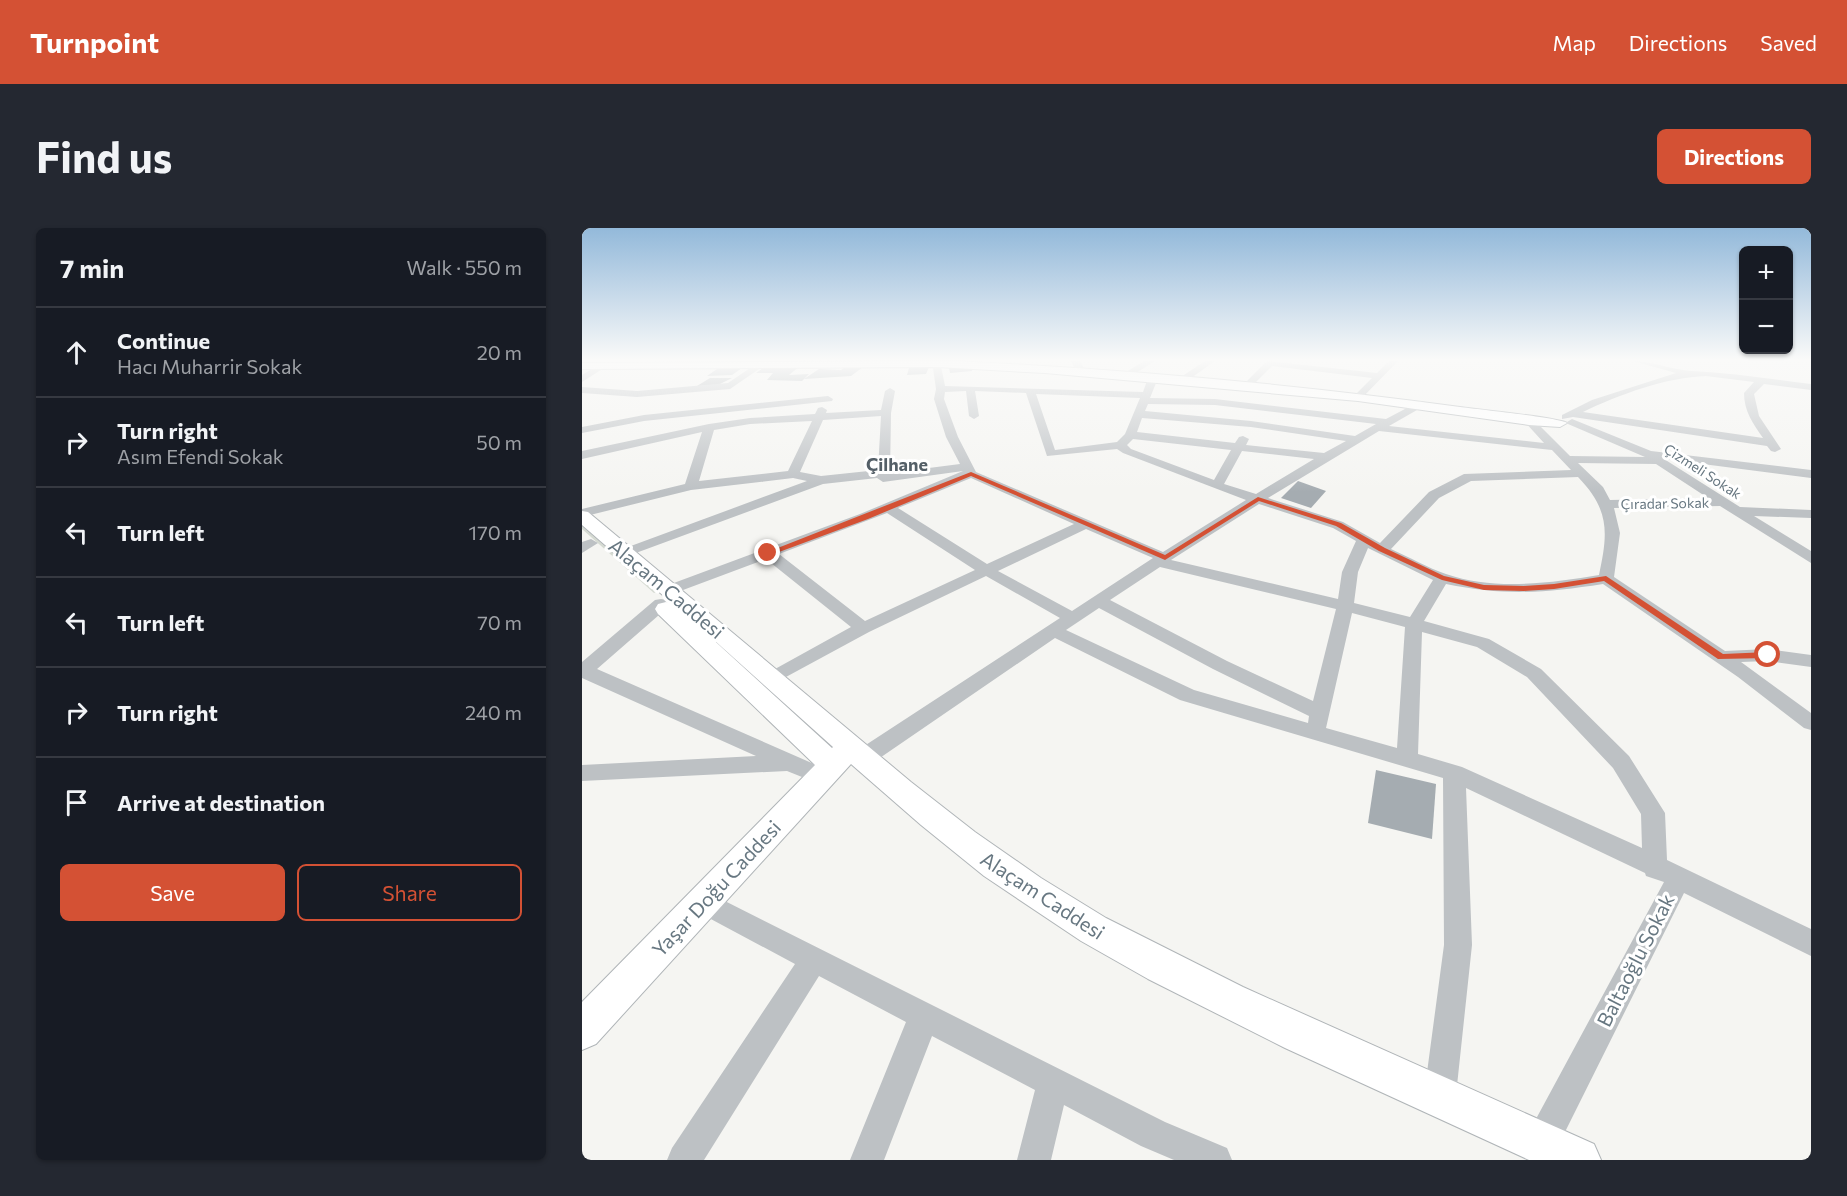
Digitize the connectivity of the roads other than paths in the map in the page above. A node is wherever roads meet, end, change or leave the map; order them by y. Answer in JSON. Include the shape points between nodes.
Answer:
{"nodes":[{"id":1,"x":775,"y":404,"type":"edge"},
{"id":2,"x":825,"y":404,"type":"edge"},
{"id":3,"x":888,"y":404,"type":"edge"},
{"id":4,"x":941,"y":404,"type":"edge"},
{"id":5,"x":972,"y":404,"type":"edge"},
{"id":6,"x":1034,"y":404,"type":"edge"},
{"id":7,"x":1141,"y":404,"type":"edge"},
{"id":8,"x":1150,"y":404,"type":"edge"},
{"id":9,"x":1244,"y":404,"type":"edge"},
{"id":10,"x":1419,"y":404,"type":"edge"},
{"id":11,"x":1423,"y":404,"type":"edge"},
{"id":12,"x":1591,"y":404,"type":"edge"},
{"id":13,"x":1749,"y":404,"type":"edge"},
{"id":14,"x":1261,"y":406,"type":"junction"},
{"id":15,"x":886,"y":413,"type":"junction"},
{"id":16,"x":1495,"y":415,"type":"junction"},
{"id":17,"x":974,"y":416,"type":"dead end"},
{"id":18,"x":818,"y":417,"type":"junction"},
{"id":19,"x":1564,"y":418,"type":"junction"},
{"id":20,"x":1529,"y":421,"type":"junction"},
{"id":21,"x":1251,"y":424,"type":"junction"},
{"id":22,"x":1381,"y":425,"type":"junction"},
{"id":23,"x":709,"y":427,"type":"junction"},
{"id":24,"x":582,"y":430,"type":"edge"},
{"id":25,"x":1355,"y":439,"type":"junction"},
{"id":26,"x":1125,"y":440,"type":"junction"},
{"id":27,"x":1772,"y":443,"type":"junction"},
{"id":28,"x":1239,"y":447,"type":"junction"},
{"id":29,"x":1552,"y":447,"type":"junction"},
{"id":30,"x":582,"y":454,"type":"edge"},
{"id":31,"x":1648,"y":454,"type":"junction"},
{"id":32,"x":1324,"y":457,"type":"junction"},
{"id":33,"x":1567,"y":459,"type":"junction"},
{"id":34,"x":1661,"y":462,"type":"junction"},
{"id":35,"x":969,"y":470,"type":"junction"},
{"id":36,"x":1788,"y":471,"type":"junction"},
{"id":37,"x":1581,"y":472,"type":"junction"},
{"id":38,"x":884,"y":473,"type":"junction"},
{"id":39,"x":793,"y":474,"type":"junction"},
{"id":40,"x":1811,"y":474,"type":"edge"},
{"id":41,"x":821,"y":480,"type":"junction"},
{"id":42,"x":691,"y":486,"type":"junction"},
{"id":43,"x":1217,"y":486,"type":"junction"},
{"id":44,"x":1258,"y":499,"type":"junction"},
{"id":45,"x":1723,"y":502,"type":"junction"},
{"id":46,"x":1606,"y":504,"type":"junction"},
{"id":47,"x":888,"y":508,"type":"junction"},
{"id":48,"x":1737,"y":511,"type":"junction"},
{"id":49,"x":1811,"y":514,"type":"edge"},
{"id":50,"x":1085,"y":524,"type":"junction"},
{"id":51,"x":584,"y":531,"type":"edge"},
{"id":52,"x":1364,"y":540,"type":"junction"},
{"id":53,"x":1382,"y":550,"type":"junction"},
{"id":54,"x":626,"y":553,"type":"junction"},
{"id":55,"x":768,"y":553,"type":"junction"},
{"id":56,"x":1811,"y":558,"type":"edge"},
{"id":57,"x":1162,"y":560,"type":"junction"},
{"id":58,"x":986,"y":570,"type":"junction"},
{"id":59,"x":1442,"y":578,"type":"junction"},
{"id":60,"x":1606,"y":579,"type":"junction"},
{"id":61,"x":665,"y":597,"type":"junction"},
{"id":62,"x":1099,"y":601,"type":"junction"},
{"id":63,"x":1345,"y":606,"type":"junction"},
{"id":64,"x":1073,"y":618,"type":"junction"},
{"id":65,"x":1414,"y":624,"type":"junction"},
{"id":66,"x":863,"y":628,"type":"junction"},
{"id":67,"x":1055,"y":631,"type":"junction"},
{"id":68,"x":1722,"y":657,"type":"junction"},
{"id":69,"x":1811,"y":661,"type":"edge"},
{"id":70,"x":583,"y":670,"type":"edge"},
{"id":71,"x":773,"y":678,"type":"junction"},
{"id":72,"x":1318,"y":723,"type":"junction"},
{"id":73,"x":1811,"y":723,"type":"edge"},
{"id":74,"x":1407,"y":759,"type":"junction"},
{"id":75,"x":790,"y":762,"type":"junction"},
{"id":76,"x":842,"y":762,"type":"junction"},
{"id":77,"x":582,"y":773,"type":"edge"},
{"id":78,"x":1454,"y":773,"type":"junction"},
{"id":79,"x":1667,"y":873,"type":"junction"},
{"id":80,"x":703,"y":902,"type":"junction"},
{"id":81,"x":1811,"y":943,"type":"edge"},
{"id":82,"x":814,"y":958,"type":"junction"},
{"id":83,"x":924,"y":1016,"type":"junction"},
{"id":84,"x":582,"y":1030,"type":"edge"},
{"id":85,"x":1053,"y":1083,"type":"junction"},
{"id":86,"x":1440,"y":1095,"type":"junction"},
{"id":87,"x":1542,"y":1143,"type":"junction"},
{"id":88,"x":684,"y":1160,"type":"edge"},
{"id":89,"x":867,"y":1160,"type":"edge"},
{"id":90,"x":1034,"y":1160,"type":"edge"},
{"id":91,"x":1215,"y":1160,"type":"edge"},
{"id":92,"x":1578,"y":1160,"type":"edge"}],
"edges":[{"from":1,"to":24,"type":"street","via":[[644,418]]},
{"from":2,"to":18,"type":"street"},
{"from":3,"to":15,"type":"street"},
{"from":4,"to":35,"type":"street"},
{"from":5,"to":17,"type":"street"},
{"from":6,"to":26,"type":"street","via":[[1051,454]]},
{"from":7,"to":26,"type":"street"},
{"from":8,"to":21,"type":"street"},
{"from":9,"to":14,"type":"street"},
{"from":10,"to":22,"type":"street"},
{"from":11,"to":16,"type":"main road"},
{"from":12,"to":19,"type":"street"},
{"from":13,"to":27,"type":"street"},
{"from":14,"to":21,"type":"street"},
{"from":14,"to":22,"type":"street"},
{"from":15,"to":18,"type":"street"},
{"from":15,"to":38,"type":"street"},
{"from":16,"to":19,"type":"main road"},
{"from":16,"to":20,"type":"main road"},
{"from":18,"to":23,"type":"street"},
{"from":18,"to":39,"type":"street"},
{"from":19,"to":20,"type":"main road"},
{"from":19,"to":27,"type":"street"},
{"from":19,"to":31,"type":"street","name":"Çizmeli Sokak"},
{"from":20,"to":29,"type":"street"},
{"from":21,"to":25,"type":"street"},
{"from":21,"to":28,"type":"street"},
{"from":22,"to":25,"type":"street"},
{"from":22,"to":29,"type":"street"},
{"from":23,"to":30,"type":"street"},
{"from":23,"to":42,"type":"street"},
{"from":25,"to":32,"type":"street"},
{"from":26,"to":28,"type":"street"},
{"from":26,"to":43,"type":"street","via":[[1127,452]]},
{"from":27,"to":36,"type":"street"},
{"from":28,"to":32,"type":"street"},
{"from":28,"to":43,"type":"street"},
{"from":29,"to":33,"type":"street"},
{"from":31,"to":34,"type":"street","name":"Çizmeli Sokak"},
{"from":31,"to":36,"type":"street"},
{"from":32,"to":44,"type":"street"},
{"from":33,"to":34,"type":"street"},
{"from":33,"to":37,"type":"street"},
{"from":34,"to":45,"type":"street","name":"Çizmeli Sokak"},
{"from":35,"to":38,"type":"street","via":[[884,478]]},
{"from":35,"to":47,"type":"street"},
{"from":35,"to":50,"type":"street"},
{"from":36,"to":40,"type":"street"},
{"from":37,"to":46,"type":"street"},
{"from":37,"to":53,"type":"street","via":[[1468,477],[1434,495]]},
{"from":38,"to":41,"type":"street"},
{"from":39,"to":41,"type":"street"},
{"from":39,"to":42,"type":"street"},
{"from":41,"to":54,"type":"street"},
{"from":42,"to":51,"type":"street"},
{"from":43,"to":44,"type":"street"},
{"from":44,"to":52,"type":"street","via":[[1318,517]]},
{"from":44,"to":57,"type":"street"},
{"from":45,"to":46,"type":"street","name":"Çıradar Sokak"},
{"from":45,"to":48,"type":"street","name":"Çizmeli Sokak"},
{"from":46,"to":60,"type":"street","via":[[1614,526]]},
{"from":47,"to":55,"type":"street"},
{"from":47,"to":58,"type":"street"},
{"from":48,"to":49,"type":"street"},
{"from":48,"to":56,"type":"street","name":"Çizmeli Sokak"},
{"from":50,"to":57,"type":"street"},
{"from":50,"to":58,"type":"street"},
{"from":51,"to":54,"type":"main road","name":"Alaçam Caddesi"},
{"from":51,"to":61,"type":"main road","name":"Alaçam Caddesi"},
{"from":52,"to":53,"type":"street"},
{"from":52,"to":63,"type":"street","via":[[1350,572]]},
{"from":53,"to":59,"type":"street"},
{"from":54,"to":61,"type":"main road","name":"Alaçam Caddesi"},
{"from":55,"to":61,"type":"street"},
{"from":55,"to":66,"type":"street"},
{"from":57,"to":62,"type":"street"},
{"from":57,"to":63,"type":"street"},
{"from":58,"to":64,"type":"street"},
{"from":58,"to":66,"type":"street"},
{"from":59,"to":60,"type":"street","via":[[1484,587],[1524,588]]},
{"from":59,"to":65,"type":"street"},
{"from":60,"to":68,"type":"street"},
{"from":61,"to":70,"type":"street"},
{"from":61,"to":71,"type":"main road","name":"Alaçam Caddesi"},
{"from":61,"to":76,"type":"main road","name":"Alaçam Caddesi"},
{"from":62,"to":64,"type":"street"},
{"from":62,"to":72,"type":"street"},
{"from":63,"to":65,"type":"street"},
{"from":63,"to":72,"type":"street"},
{"from":64,"to":67,"type":"street"},
{"from":65,"to":74,"type":"street"},
{"from":65,"to":79,"type":"street","via":[[1483,643],[1534,673],[1621,762],[1653,813]]},
{"from":66,"to":71,"type":"street"},
{"from":67,"to":72,"type":"street","via":[[1187,695]]},
{"from":67,"to":76,"type":"street"},
{"from":68,"to":69,"type":"street","via":[[1751,654]]},
{"from":68,"to":73,"type":"street"},
{"from":70,"to":75,"type":"street"},
{"from":71,"to":76,"type":"main road","name":"Alaçam Caddesi"},
{"from":72,"to":74,"type":"street"},
{"from":74,"to":78,"type":"street"},
{"from":75,"to":76,"type":"street"},
{"from":75,"to":77,"type":"street"},
{"from":76,"to":80,"type":"main road","name":"Yaşar Doğu Caddesi"},
{"from":76,"to":86,"type":"main road","name":"Alaçam Caddesi","via":[[1089,926],[1306,1037]]},
{"from":78,"to":79,"type":"street"},
{"from":78,"to":86,"type":"street","via":[[1458,945]]},
{"from":79,"to":81,"type":"street","name":"Baltaoğlu Sokak"},
{"from":79,"to":87,"type":"street","name":"Baltaoğlu Sokak"},
{"from":80,"to":82,"type":"street"},
{"from":80,"to":84,"type":"main road","name":"Yaşar Doğu Caddesi"},
{"from":82,"to":83,"type":"street"},
{"from":82,"to":88,"type":"street"},
{"from":83,"to":85,"type":"street"},
{"from":83,"to":89,"type":"street"},
{"from":85,"to":90,"type":"street"},
{"from":85,"to":91,"type":"street","via":[[1153,1134]]},
{"from":86,"to":87,"type":"main road","name":"Alaçam Caddesi"},
{"from":87,"to":92,"type":"main road","name":"Alaçam Caddesi"}]}
